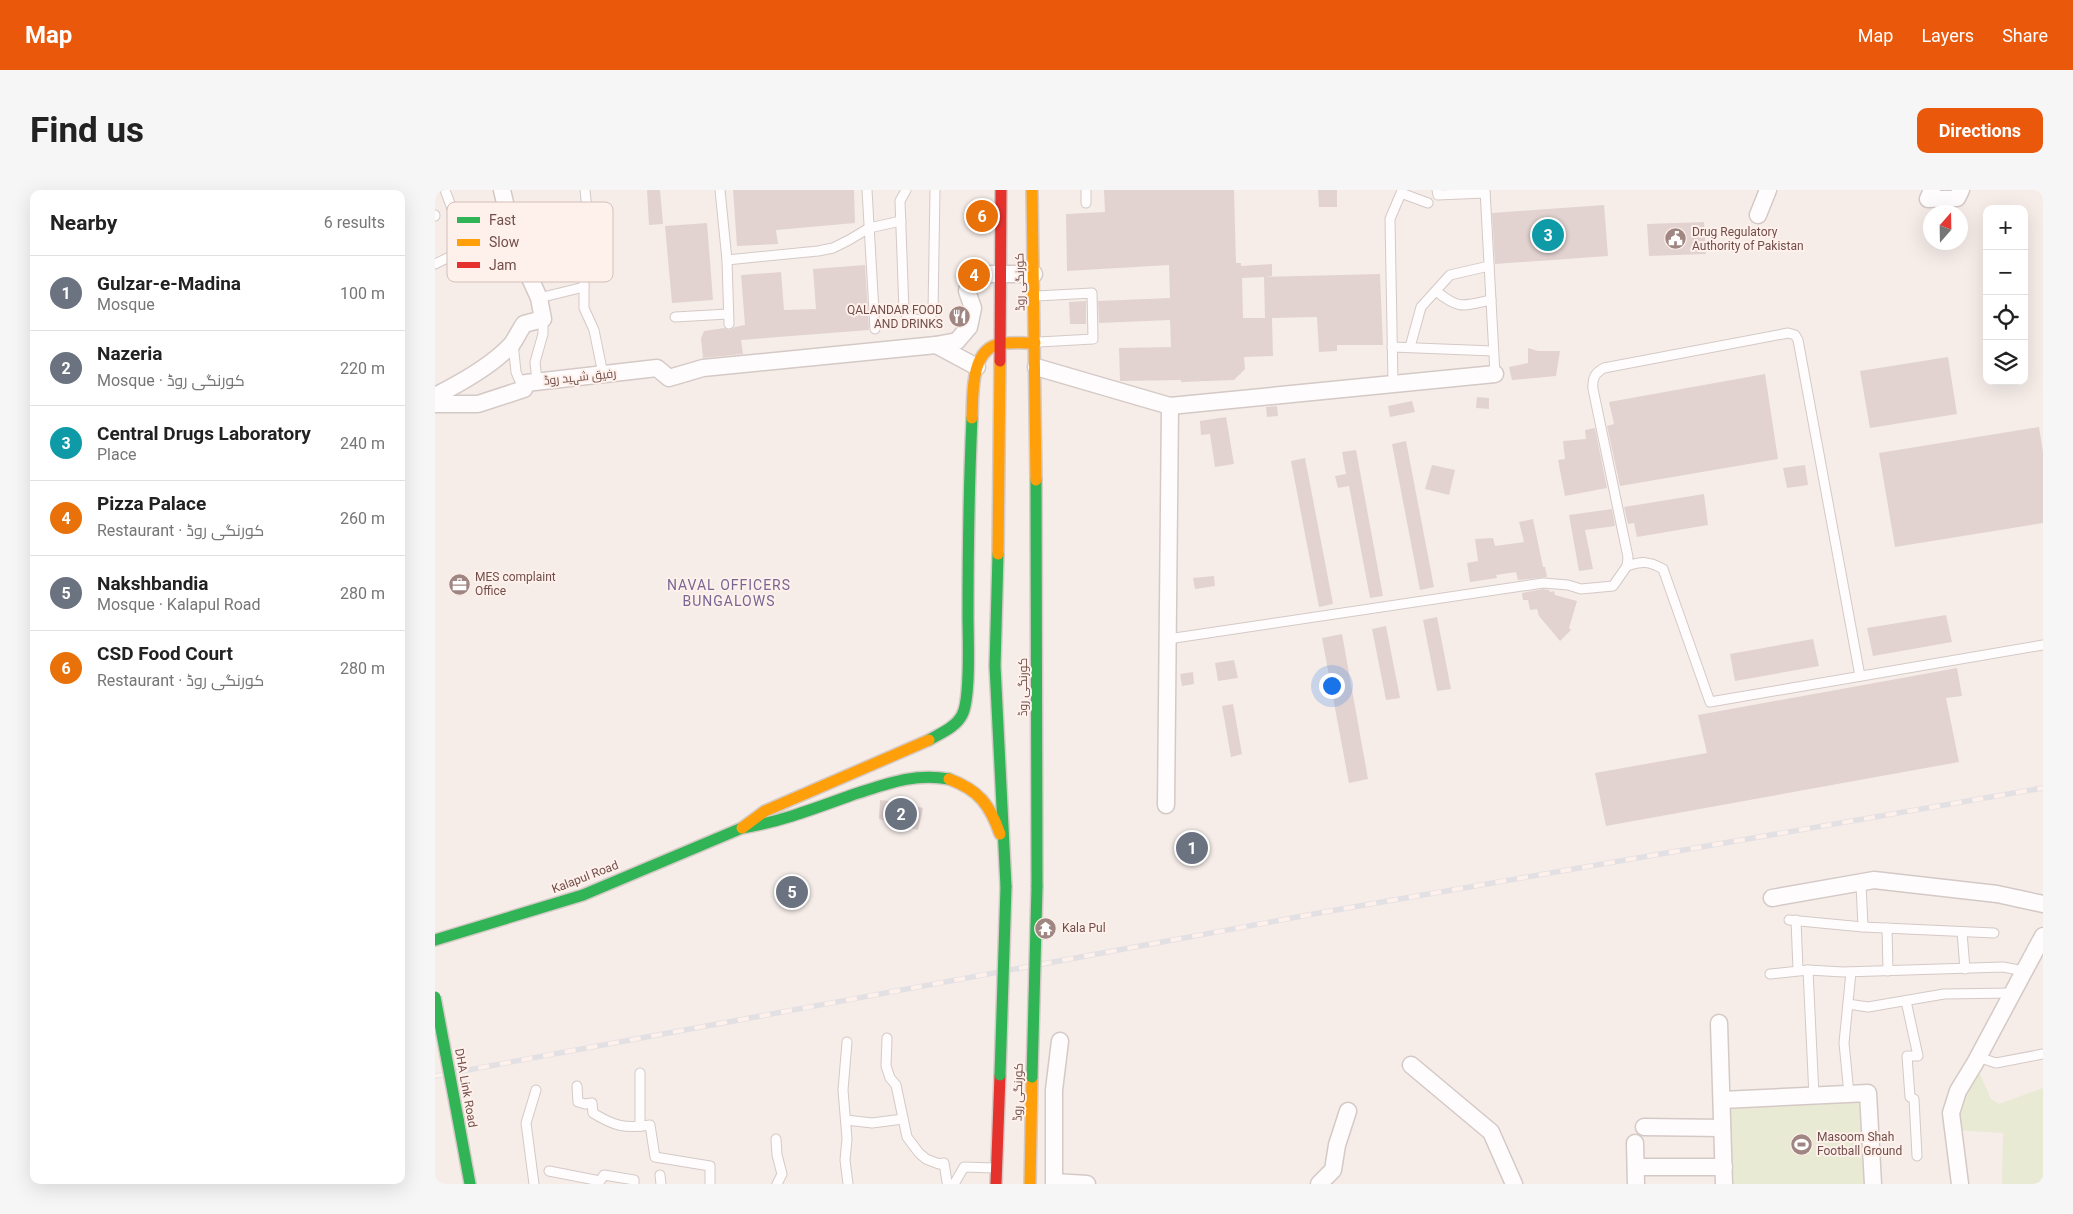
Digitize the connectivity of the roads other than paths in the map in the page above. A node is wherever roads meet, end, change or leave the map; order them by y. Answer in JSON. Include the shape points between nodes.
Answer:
{"nodes":[{"id":1,"x":445,"y":190,"type":"edge"},
{"id":2,"x":720,"y":190,"type":"edge"},
{"id":3,"x":867,"y":190,"type":"edge"},
{"id":4,"x":906,"y":190,"type":"edge"},
{"id":5,"x":935,"y":190,"type":"edge"},
{"id":6,"x":1001,"y":190,"type":"edge"},
{"id":7,"x":1032,"y":190,"type":"edge"},
{"id":8,"x":1086,"y":190,"type":"edge"},
{"id":9,"x":1437,"y":190,"type":"edge"},
{"id":10,"x":1768,"y":190,"type":"edge"},
{"id":11,"x":1932,"y":190,"type":"edge"},
{"id":12,"x":1961,"y":190,"type":"edge"},
{"id":13,"x":1485,"y":192,"type":"edge"},
{"id":14,"x":450,"y":202,"type":"edge"},
{"id":15,"x":1086,"y":203,"type":"dead end"},
{"id":16,"x":1428,"y":203,"type":"dead end"},
{"id":17,"x":1758,"y":215,"type":"dead end"},
{"id":18,"x":901,"y":221,"type":"junction"},
{"id":19,"x":869,"y":228,"type":"junction"},
{"id":20,"x":447,"y":258,"type":"edge"},
{"id":21,"x":727,"y":260,"type":"junction"},
{"id":22,"x":435,"y":264,"type":"edge"},
{"id":23,"x":1489,"y":266,"type":"junction"},
{"id":24,"x":1034,"y":274,"type":"junction"},
{"id":25,"x":1000,"y":275,"type":"junction"},
{"id":26,"x":532,"y":282,"type":"edge"},
{"id":27,"x":584,"y":282,"type":"edge"},
{"id":28,"x":584,"y":287,"type":"junction"},
{"id":29,"x":1436,"y":291,"type":"junction"},
{"id":30,"x":1035,"y":296,"type":"junction"},
{"id":31,"x":539,"y":298,"type":"junction"},
{"id":32,"x":1491,"y":300,"type":"junction"},
{"id":33,"x":675,"y":317,"type":"dead end"},
{"id":34,"x":543,"y":319,"type":"junction"},
{"id":35,"x":875,"y":329,"type":"dead end"},
{"id":36,"x":1035,"y":342,"type":"junction"},
{"id":37,"x":513,"y":343,"type":"junction"},
{"id":38,"x":999,"y":344,"type":"junction"},
{"id":39,"x":936,"y":345,"type":"junction"},
{"id":40,"x":1392,"y":346,"type":"junction"},
{"id":41,"x":1410,"y":347,"type":"junction"},
{"id":42,"x":1493,"y":351,"type":"junction"},
{"id":43,"x":977,"y":367,"type":"junction"},
{"id":44,"x":1036,"y":367,"type":"junction"},
{"id":45,"x":603,"y":374,"type":"junction"},
{"id":46,"x":1495,"y":374,"type":"joint"},
{"id":47,"x":1393,"y":384,"type":"junction"},
{"id":48,"x":531,"y":385,"type":"junction"},
{"id":49,"x":435,"y":396,"type":"edge"},
{"id":50,"x":435,"y":404,"type":"edge"},
{"id":51,"x":1171,"y":406,"type":"junction"},
{"id":52,"x":1627,"y":566,"type":"junction"},
{"id":53,"x":1168,"y":639,"type":"junction"},
{"id":54,"x":2043,"y":645,"type":"edge"},
{"id":55,"x":1860,"y":676,"type":"junction"},
{"id":56,"x":1165,"y":805,"type":"dead end"},
{"id":57,"x":742,"y":828,"type":"junction"},
{"id":58,"x":1004,"y":848,"type":"junction"},
{"id":59,"x":1861,"y":884,"type":"junction"},
{"id":60,"x":1771,"y":898,"type":"dead end"},
{"id":61,"x":2043,"y":904,"type":"edge"},
{"id":62,"x":1863,"y":927,"type":"junction"},
{"id":63,"x":1887,"y":928,"type":"junction"},
{"id":64,"x":1962,"y":932,"type":"junction"},
{"id":65,"x":1994,"y":933,"type":"dead end"},
{"id":66,"x":2043,"y":936,"type":"edge"},
{"id":67,"x":435,"y":940,"type":"edge"},
{"id":68,"x":1965,"y":968,"type":"junction"},
{"id":69,"x":1798,"y":970,"type":"junction"},
{"id":70,"x":1808,"y":970,"type":"junction"},
{"id":71,"x":2024,"y":970,"type":"junction"},
{"id":72,"x":1888,"y":971,"type":"junction"},
{"id":73,"x":1851,"y":972,"type":"junction"},
{"id":74,"x":1770,"y":974,"type":"dead end"},
{"id":75,"x":2012,"y":992,"type":"junction"},
{"id":76,"x":435,"y":997,"type":"edge"},
{"id":77,"x":1905,"y":1001,"type":"junction"},
{"id":78,"x":1848,"y":1004,"type":"junction"},
{"id":79,"x":1719,"y":1024,"type":"dead end"},
{"id":80,"x":887,"y":1038,"type":"dead end"},
{"id":81,"x":1060,"y":1041,"type":"dead end"},
{"id":82,"x":847,"y":1042,"type":"dead end"},
{"id":83,"x":2043,"y":1054,"type":"edge"},
{"id":84,"x":1979,"y":1057,"type":"junction"},
{"id":85,"x":1411,"y":1065,"type":"dead end"},
{"id":86,"x":640,"y":1073,"type":"dead end"},
{"id":87,"x":577,"y":1086,"type":"dead end"},
{"id":88,"x":536,"y":1090,"type":"dead end"},
{"id":89,"x":1849,"y":1094,"type":"junction"},
{"id":90,"x":1814,"y":1096,"type":"junction"},
{"id":91,"x":1721,"y":1100,"type":"junction"},
{"id":92,"x":1348,"y":1111,"type":"dead end"},
{"id":93,"x":903,"y":1118,"type":"junction"},
{"id":94,"x":845,"y":1120,"type":"junction"},
{"id":95,"x":641,"y":1126,"type":"junction"},
{"id":96,"x":1644,"y":1127,"type":"dead end"},
{"id":97,"x":1722,"y":1128,"type":"junction"},
{"id":98,"x":776,"y":1139,"type":"dead end"},
{"id":99,"x":1635,"y":1143,"type":"dead end"},
{"id":100,"x":1917,"y":1156,"type":"dead end"},
{"id":101,"x":1636,"y":1167,"type":"junction"},
{"id":102,"x":997,"y":1168,"type":"junction"},
{"id":103,"x":1724,"y":1168,"type":"junction"},
{"id":104,"x":549,"y":1171,"type":"dead end"},
{"id":105,"x":1054,"y":1183,"type":"edge"},
{"id":106,"x":470,"y":1184,"type":"edge"},
{"id":107,"x":534,"y":1184,"type":"edge"},
{"id":108,"x":634,"y":1184,"type":"edge"},
{"id":109,"x":711,"y":1184,"type":"edge"},
{"id":110,"x":777,"y":1184,"type":"edge"},
{"id":111,"x":848,"y":1184,"type":"edge"},
{"id":112,"x":949,"y":1184,"type":"edge"},
{"id":113,"x":954,"y":1184,"type":"edge"},
{"id":114,"x":996,"y":1184,"type":"edge"},
{"id":115,"x":1030,"y":1184,"type":"edge"},
{"id":116,"x":1087,"y":1184,"type":"edge"},
{"id":117,"x":1319,"y":1184,"type":"edge"},
{"id":118,"x":1514,"y":1184,"type":"edge"},
{"id":119,"x":1636,"y":1184,"type":"edge"},
{"id":120,"x":1724,"y":1184,"type":"edge"},
{"id":121,"x":1873,"y":1184,"type":"edge"},
{"id":122,"x":1961,"y":1184,"type":"edge"}],
"edges":[{"from":1,"to":14,"type":"lane"},
{"from":2,"to":21,"type":"lane"},
{"from":3,"to":19,"type":"lane"},
{"from":4,"to":18,"type":"lane","via":[[900,201]]},
{"from":5,"to":18,"type":"lane","via":[[933,310],[926,319],[912,318],[903,311]]},
{"from":6,"to":25,"type":"main road","name":"کورنگی روڈ"},
{"from":7,"to":24,"type":"main road","name":"کورنگی روڈ"},
{"from":8,"to":15,"type":"lane"},
{"from":9,"to":13,"type":"lane","via":[[1438,195]]},
{"from":10,"to":17,"type":"street"},
{"from":11,"to":12,"type":"street","via":[[1928,199],[1957,198]]},
{"from":13,"to":23,"type":"lane"},
{"from":16,"to":40,"type":"lane","via":[[1401,193],[1390,219]]},
{"from":18,"to":19,"type":"lane"},
{"from":19,"to":21,"type":"lane","via":[[833,248]]},
{"from":19,"to":35,"type":"lane"},
{"from":20,"to":22,"type":"lane"},
{"from":21,"to":33,"type":"lane","via":[[729,319]]},
{"from":23,"to":29,"type":"lane","via":[[1450,275]]},
{"from":23,"to":32,"type":"lane"},
{"from":24,"to":25,"type":"street"},
{"from":24,"to":30,"type":"main road","name":"کورنگی روڈ"},
{"from":25,"to":38,"type":"main road","name":"کورنگی روڈ"},
{"from":25,"to":39,"type":"street","via":[[971,274],[967,291],[973,308],[969,327],[957,341]]},
{"from":26,"to":31,"type":"street"},
{"from":27,"to":28,"type":"lane"},
{"from":28,"to":31,"type":"lane"},
{"from":28,"to":45,"type":"lane","via":[[584,308],[594,330]]},
{"from":29,"to":32,"type":"lane","via":[[1449,302],[1464,306]]},
{"from":29,"to":41,"type":"lane","via":[[1421,307]]},
{"from":30,"to":36,"type":"main road","name":"کورنگی روڈ"},
{"from":30,"to":36,"type":"lane","via":[[1092,293],[1093,339]]},
{"from":31,"to":34,"type":"street"},
{"from":32,"to":42,"type":"lane"},
{"from":34,"to":37,"type":"street","via":[[524,324]]},
{"from":34,"to":48,"type":"lane","via":[[543,334]]},
{"from":36,"to":38,"type":"main road"},
{"from":36,"to":44,"type":"main road","name":"کورنگی روڈ"},
{"from":37,"to":48,"type":"lane","via":[[516,372]]},
{"from":37,"to":49,"type":"street","via":[[463,382]]},
{"from":38,"to":43,"type":"main road","via":[[984,354]]},
{"from":38,"to":58,"type":"main road","name":"کورنگی روڈ","via":[[995,666]]},
{"from":39,"to":43,"type":"street"},
{"from":39,"to":45,"type":"street","name":"رفیق شہید روڈ","via":[[703,368],[669,378],[657,368]]},
{"from":40,"to":41,"type":"lane"},
{"from":40,"to":47,"type":"lane"},
{"from":41,"to":42,"type":"lane"},
{"from":42,"to":46,"type":"lane"},
{"from":43,"to":57,"type":"main road","via":[[973,383],[968,497],[968,659],[963,714],[947,732],[765,812]]},
{"from":44,"to":51,"type":"street"},
{"from":44,"to":115,"type":"main road","name":"کورنگی روڈ","bridge":true,"via":[[1037,886]]},
{"from":45,"to":48,"type":"street","name":"رفیق شہید روڈ"},
{"from":46,"to":47,"type":"street"},
{"from":47,"to":51,"type":"street"},
{"from":48,"to":50,"type":"street","name":"رفیق شہید روڈ","via":[[478,404]]},
{"from":51,"to":53,"type":"street"},
{"from":52,"to":53,"type":"lane","via":[[1613,586],[1581,589],[1543,583]]},
{"from":52,"to":55,"type":"lane","via":[[1642,561],[1663,569],[1710,702]]},
{"from":52,"to":55,"type":"lane","via":[[1628,557],[1593,389],[1594,376],[1605,368],[1788,333],[1795,335]]},
{"from":53,"to":56,"type":"street"},
{"from":54,"to":55,"type":"lane"},
{"from":57,"to":58,"type":"main road","via":[[768,824],[900,779],[924,775],[955,780],[979,794],[990,806]]},
{"from":57,"to":67,"type":"main road","name":"Kalapul Road","via":[[583,895]]},
{"from":58,"to":102,"type":"main road","name":"کورنگی روڈ","bridge":true,"via":[[1006,887]]},
{"from":59,"to":60,"type":"street"},
{"from":59,"to":61,"type":"street","via":[[1874,880],[1895,882],[1997,894]]},
{"from":59,"to":62,"type":"lane"},
{"from":62,"to":63,"type":"lane"},
{"from":62,"to":69,"type":"lane","via":[[1792,920]]},
{"from":63,"to":64,"type":"lane"},
{"from":63,"to":72,"type":"lane"},
{"from":64,"to":65,"type":"lane"},
{"from":64,"to":68,"type":"lane"},
{"from":66,"to":71,"type":"street"},
{"from":68,"to":71,"type":"lane"},
{"from":68,"to":72,"type":"lane"},
{"from":69,"to":70,"type":"lane"},
{"from":69,"to":74,"type":"lane"},
{"from":70,"to":73,"type":"lane"},
{"from":70,"to":90,"type":"lane"},
{"from":71,"to":75,"type":"street"},
{"from":72,"to":73,"type":"lane"},
{"from":73,"to":78,"type":"lane"},
{"from":75,"to":77,"type":"lane","via":[[1945,994]]},
{"from":75,"to":84,"type":"street"},
{"from":76,"to":106,"type":"main road","name":"DHA Link Road","bridge":true},
{"from":77,"to":78,"type":"lane","via":[[1868,1007]]},
{"from":77,"to":100,"type":"lane","via":[[1918,1056],[1907,1056],[1910,1097],[1914,1099]]},
{"from":78,"to":89,"type":"lane","via":[[1844,1043]]},
{"from":79,"to":91,"type":"street"},
{"from":80,"to":93,"type":"lane","via":[[887,1066],[896,1085]]},
{"from":81,"to":105,"type":"street","via":[[1054,1090]]},
{"from":82,"to":94,"type":"lane","via":[[843,1090]]},
{"from":83,"to":84,"type":"lane","via":[[1997,1063]]},
{"from":84,"to":122,"type":"street","via":[[1958,1091],[1951,1113]]},
{"from":85,"to":118,"type":"street","via":[[1491,1132]]},
{"from":86,"to":95,"type":"lane"},
{"from":87,"to":95,"type":"lane","via":[[578,1102],[592,1103],[593,1114],[619,1127]]},
{"from":88,"to":107,"type":"lane","via":[[526,1123]]},
{"from":89,"to":90,"type":"street"},
{"from":89,"to":121,"type":"street","via":[[1868,1093]]},
{"from":90,"to":91,"type":"street"},
{"from":91,"to":97,"type":"street"},
{"from":92,"to":117,"type":"street","via":[[1333,1170]]},
{"from":93,"to":94,"type":"lane","via":[[872,1123]]},
{"from":93,"to":112,"type":"lane","via":[[907,1137],[919,1153],[926,1159],[944,1163]]},
{"from":94,"to":111,"type":"lane"},
{"from":95,"to":109,"type":"lane","via":[[650,1124],[655,1157],[710,1166]]},
{"from":96,"to":97,"type":"street"},
{"from":97,"to":103,"type":"street"},
{"from":98,"to":110,"type":"lane","via":[[782,1174]]},
{"from":99,"to":101,"type":"street"},
{"from":101,"to":103,"type":"street"},
{"from":101,"to":119,"type":"street"},
{"from":102,"to":113,"type":"lane","via":[[964,1167]]},
{"from":102,"to":114,"type":"main road","name":"کورنگی روڈ"},
{"from":103,"to":120,"type":"street"},
{"from":104,"to":108,"type":"lane","via":[[601,1181],[604,1175],[634,1180]]},
{"from":105,"to":116,"type":"street"}]}
